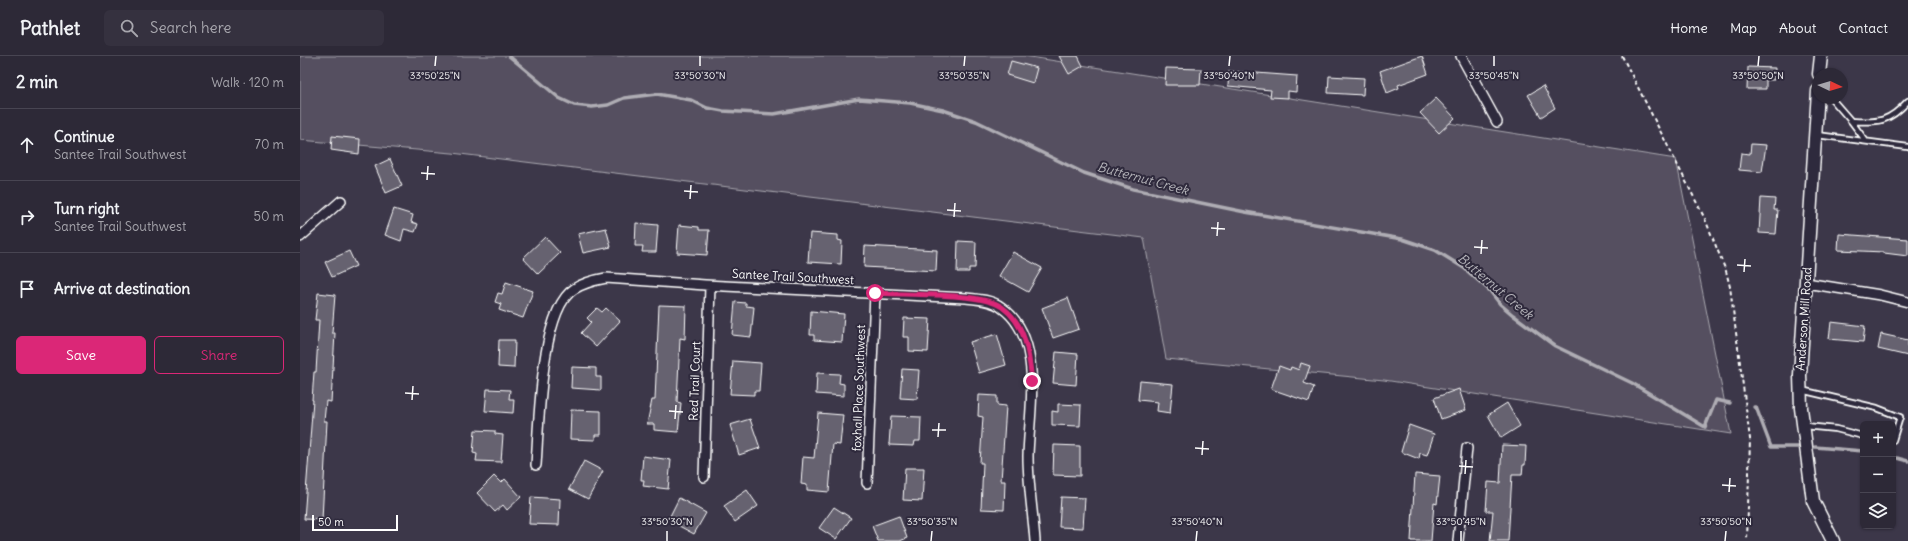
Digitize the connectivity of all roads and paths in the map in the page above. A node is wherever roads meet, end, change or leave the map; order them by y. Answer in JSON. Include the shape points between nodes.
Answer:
{"nodes":[{"id":1,"x":1461,"y":56,"type":"edge"},
{"id":2,"x":1622,"y":56,"type":"edge"},
{"id":3,"x":1821,"y":56,"type":"edge"},
{"id":4,"x":1820,"y":68,"type":"edge"},
{"id":5,"x":1908,"y":101,"type":"edge"},
{"id":6,"x":1817,"y":104,"type":"edge"},
{"id":7,"x":1836,"y":104,"type":"edge"},
{"id":8,"x":1852,"y":121,"type":"junction"},
{"id":9,"x":1497,"y":122,"type":"dead end"},
{"id":10,"x":1815,"y":134,"type":"junction"},
{"id":11,"x":1865,"y":140,"type":"junction"},
{"id":12,"x":1908,"y":147,"type":"edge"},
{"id":13,"x":341,"y":201,"type":"dead end"},
{"id":14,"x":300,"y":237,"type":"edge"},
{"id":15,"x":1806,"y":283,"type":"junction"},
{"id":16,"x":710,"y":286,"type":"junction"},
{"id":17,"x":875,"y":293,"type":"junction"},
{"id":18,"x":1908,"y":302,"type":"edge"},
{"id":19,"x":1801,"y":390,"type":"junction"},
{"id":20,"x":1803,"y":426,"type":"junction"},
{"id":21,"x":1896,"y":430,"type":"edge"},
{"id":22,"x":1860,"y":435,"type":"edge"},
{"id":23,"x":1467,"y":448,"type":"dead end"},
{"id":24,"x":536,"y":465,"type":"dead end"},
{"id":25,"x":704,"y":477,"type":"dead end"},
{"id":26,"x":868,"y":483,"type":"dead end"},
{"id":27,"x":1035,"y":541,"type":"edge"},
{"id":28,"x":1458,"y":541,"type":"edge"},
{"id":29,"x":1747,"y":541,"type":"edge"},
{"id":30,"x":1833,"y":541,"type":"edge"}],
"edges":[{"from":1,"to":9,"type":"street"},
{"from":2,"to":29,"type":"path","via":[[1705,219],[1726,271],[1750,439]]},
{"from":3,"to":4,"type":"street"},
{"from":5,"to":8,"type":"lane","via":[[1896,114],[1874,123]]},
{"from":6,"to":10,"type":"street","name":"Anderson Mill Road"},
{"from":7,"to":8,"type":"lane"},
{"from":8,"to":11,"type":"lane"},
{"from":10,"to":11,"type":"lane"},
{"from":10,"to":15,"type":"street","name":"Anderson Mill Road"},
{"from":11,"to":12,"type":"lane"},
{"from":13,"to":14,"type":"street"},
{"from":15,"to":18,"type":"street"},
{"from":15,"to":19,"type":"street","name":"Anderson Mill Road"},
{"from":16,"to":17,"type":"street","name":"Santee Trail Southwest"},
{"from":16,"to":24,"type":"street","name":"Santee Trail Southwest","via":[[606,278],[573,289],[555,313],[550,333],[543,376]]},
{"from":16,"to":25,"type":"street","name":"Red Trail Court"},
{"from":17,"to":26,"type":"street","name":"foxhall Place Southwest"},
{"from":17,"to":27,"type":"street","name":"Santee Trail Southwest","via":[[982,300],[1001,306],[1015,320],[1023,334],[1032,381],[1028,458]]},
{"from":19,"to":20,"type":"street","name":"Anderson Mill Road"},
{"from":19,"to":21,"type":"lane","via":[[1877,408],[1900,417]]},
{"from":20,"to":22,"type":"lane","via":[[1836,429]]},
{"from":20,"to":30,"type":"street","name":"Anderson Mill Road","via":[[1813,501]]},
{"from":23,"to":28,"type":"street"}]}
